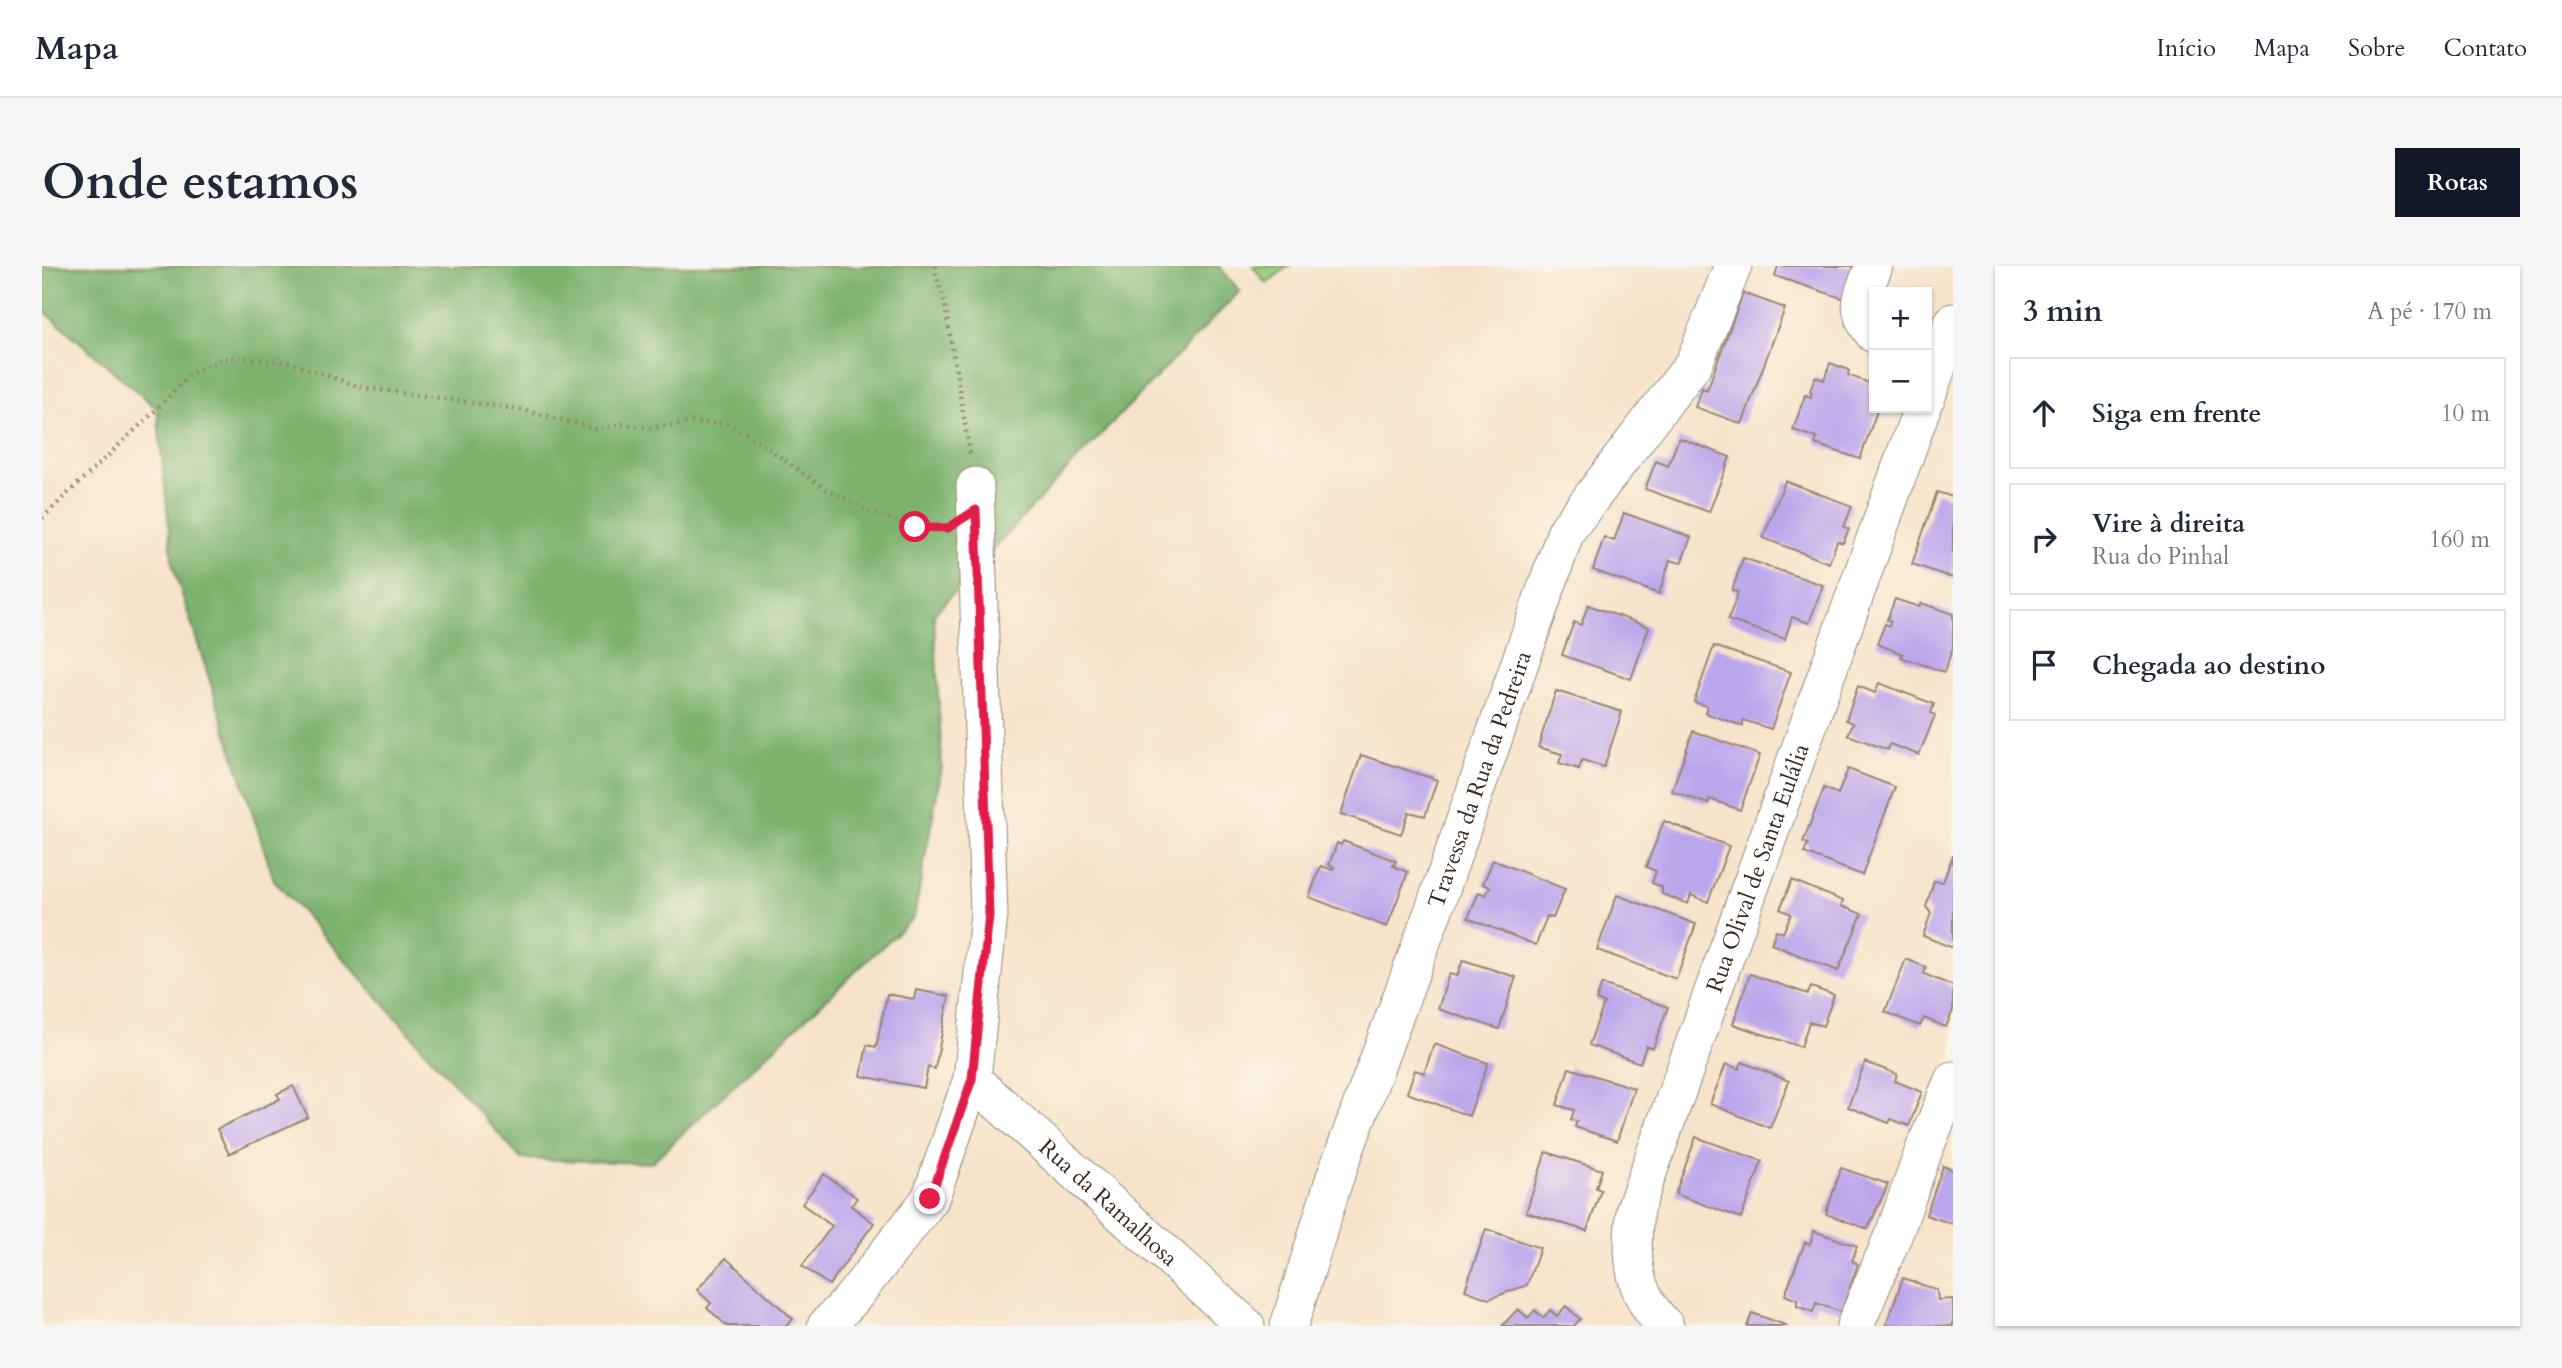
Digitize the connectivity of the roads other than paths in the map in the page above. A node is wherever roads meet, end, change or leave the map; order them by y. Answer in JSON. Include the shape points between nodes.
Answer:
{"nodes":[{"id":1,"x":1734,"y":266,"type":"edge"},
{"id":2,"x":1874,"y":266,"type":"edge"},
{"id":3,"x":1953,"y":322,"type":"edge"},
{"id":4,"x":1869,"y":329,"type":"edge"},
{"id":5,"x":1932,"y":377,"type":"edge"},
{"id":6,"x":1919,"y":413,"type":"edge"},
{"id":7,"x":975,"y":498,"type":"road end"},
{"id":8,"x":972,"y":1079,"type":"junction"},
{"id":9,"x":1953,"y":1080,"type":"edge"},
{"id":10,"x":826,"y":1326,"type":"edge"},
{"id":11,"x":1246,"y":1326,"type":"edge"},
{"id":12,"x":1289,"y":1326,"type":"edge"},
{"id":13,"x":1665,"y":1326,"type":"edge"},
{"id":14,"x":1855,"y":1326,"type":"edge"}],
"edges":[{"from":1,"to":12,"type":"street","name":"Travessa da Rua da Pedreira","via":[[1694,363],[1566,531],[1334,1180]]},
{"from":2,"to":4,"type":"street","via":[[1860,310]]},
{"from":3,"to":5,"type":"street","name":"Rua Olival de Santa Eulália"},
{"from":6,"to":13,"type":"street","name":"Rua Olival de Santa Eulália","via":[[1635,1209],[1631,1248],[1636,1283]]},
{"from":7,"to":8,"type":"street","via":[[989,915]]},
{"from":8,"to":10,"type":"street","via":[[930,1199]]},
{"from":8,"to":11,"type":"street","name":"Rua da Ramalhosa"},
{"from":9,"to":14,"type":"street"}]}
